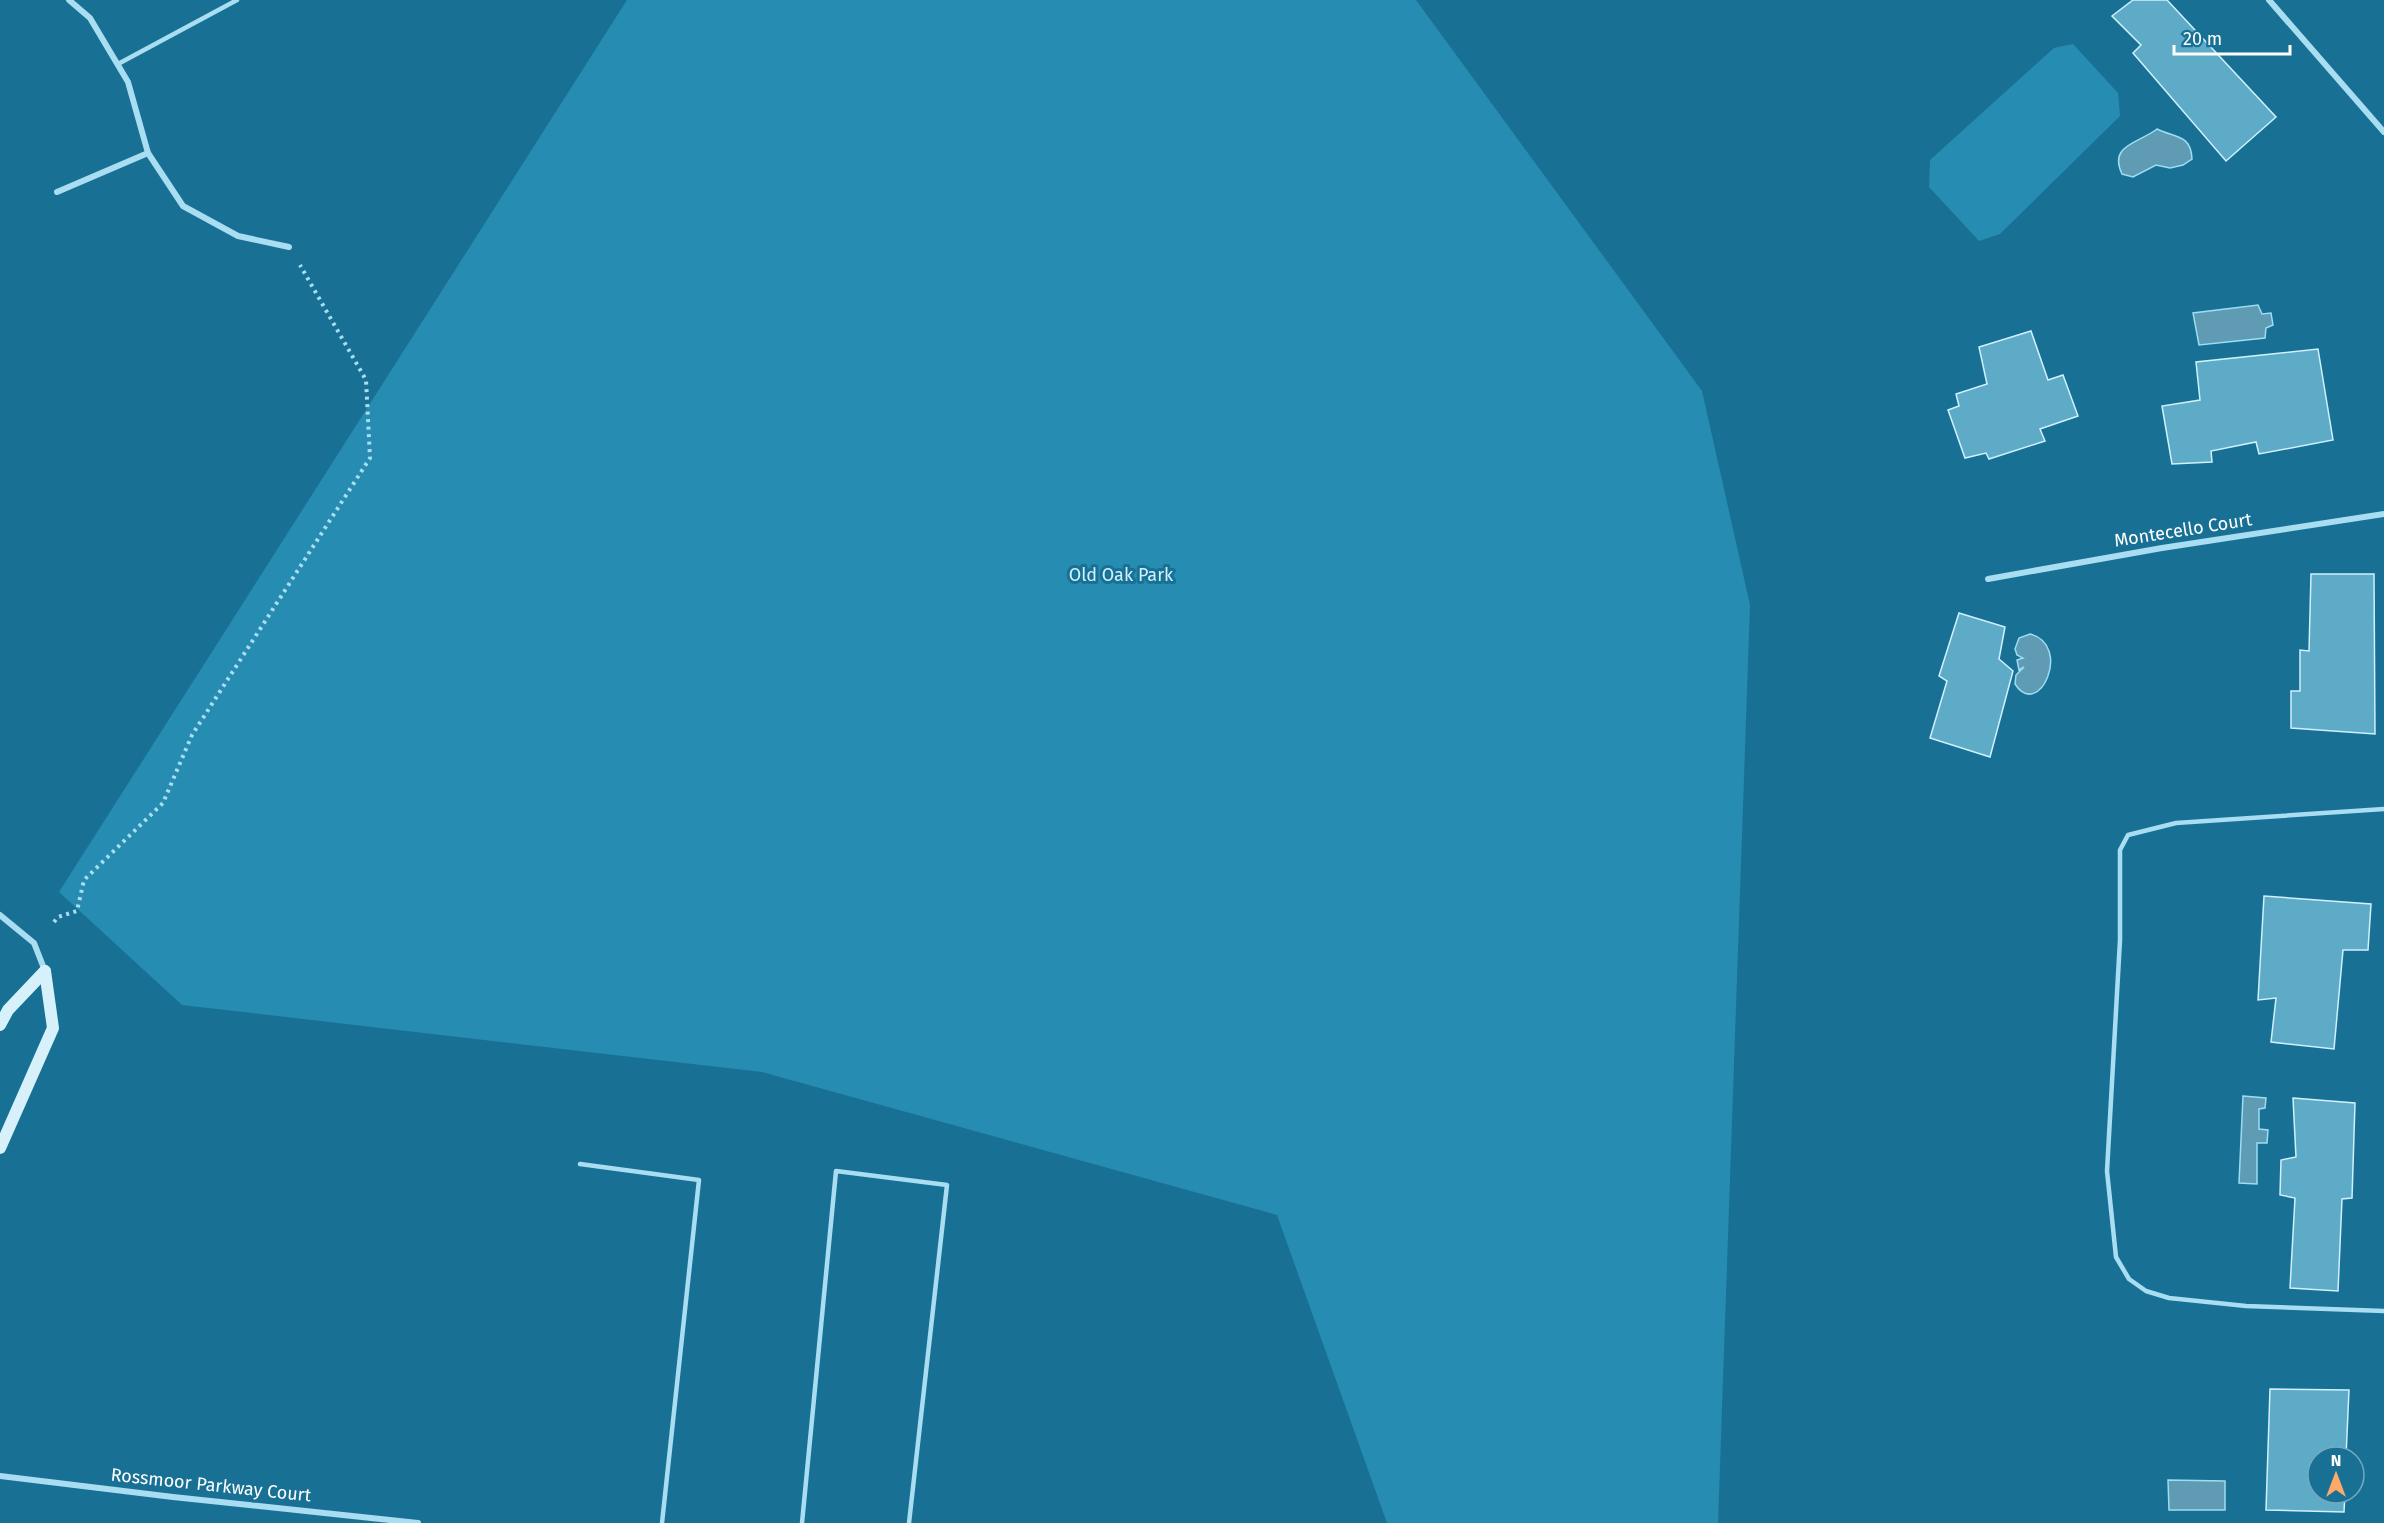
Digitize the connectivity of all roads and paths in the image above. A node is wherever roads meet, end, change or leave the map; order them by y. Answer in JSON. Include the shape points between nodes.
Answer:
{"nodes":[{"id":1,"x":69,"y":0,"type":"edge"},
{"id":2,"x":237,"y":0,"type":"edge"},
{"id":3,"x":2269,"y":0,"type":"edge"},
{"id":4,"x":118,"y":64,"type":"junction"},
{"id":5,"x":2384,"y":132,"type":"edge"},
{"id":6,"x":148,"y":153,"type":"junction"},
{"id":7,"x":57,"y":192,"type":"dead end"},
{"id":8,"x":289,"y":247,"type":"joint"},
{"id":9,"x":2384,"y":514,"type":"edge"},
{"id":10,"x":1988,"y":579,"type":"dead end"},
{"id":11,"x":2384,"y":809,"type":"edge"},
{"id":12,"x":0,"y":915,"type":"edge"},
{"id":13,"x":54,"y":922,"type":"dead end"},
{"id":14,"x":45,"y":971,"type":"junction"},
{"id":15,"x":0,"y":1025,"type":"edge"},
{"id":16,"x":0,"y":1148,"type":"edge"},
{"id":17,"x":580,"y":1164,"type":"dead end"},
{"id":18,"x":2384,"y":1311,"type":"edge"},
{"id":19,"x":0,"y":1476,"type":"edge"},
{"id":20,"x":418,"y":1523,"type":"edge"},
{"id":21,"x":662,"y":1523,"type":"edge"},
{"id":22,"x":802,"y":1523,"type":"edge"},
{"id":23,"x":909,"y":1523,"type":"edge"}],
"edges":[{"from":1,"to":4,"type":"street","via":[[90,18]]},
{"from":2,"to":4,"type":"lane"},
{"from":3,"to":5,"type":"street"},
{"from":4,"to":6,"type":"street","via":[[128,82]]},
{"from":6,"to":7,"type":"street"},
{"from":6,"to":8,"type":"street","via":[[183,206],[238,236]]},
{"from":8,"to":13,"type":"path","via":[[366,380],[370,458],[192,735],[163,803],[84,880],[77,911]]},
{"from":9,"to":10,"type":"street","name":"Montecello Court"},
{"from":11,"to":18,"type":"lane","via":[[2176,823],[2128,835],[2120,850],[2120,940],[2107,1171],[2116,1257],[2129,1279],[2146,1291],[2169,1298],[2246,1306]]},
{"from":12,"to":14,"type":"street","via":[[34,942]]},
{"from":14,"to":15,"type":"street","via":[[8,1010]]},
{"from":14,"to":16,"type":"street","via":[[53,1028]]},
{"from":17,"to":21,"type":"lane","via":[[699,1180]]},
{"from":19,"to":20,"type":"street","name":"Rossmoor Parkway Court"},
{"from":22,"to":23,"type":"lane","via":[[836,1171],[947,1185]]}]}
